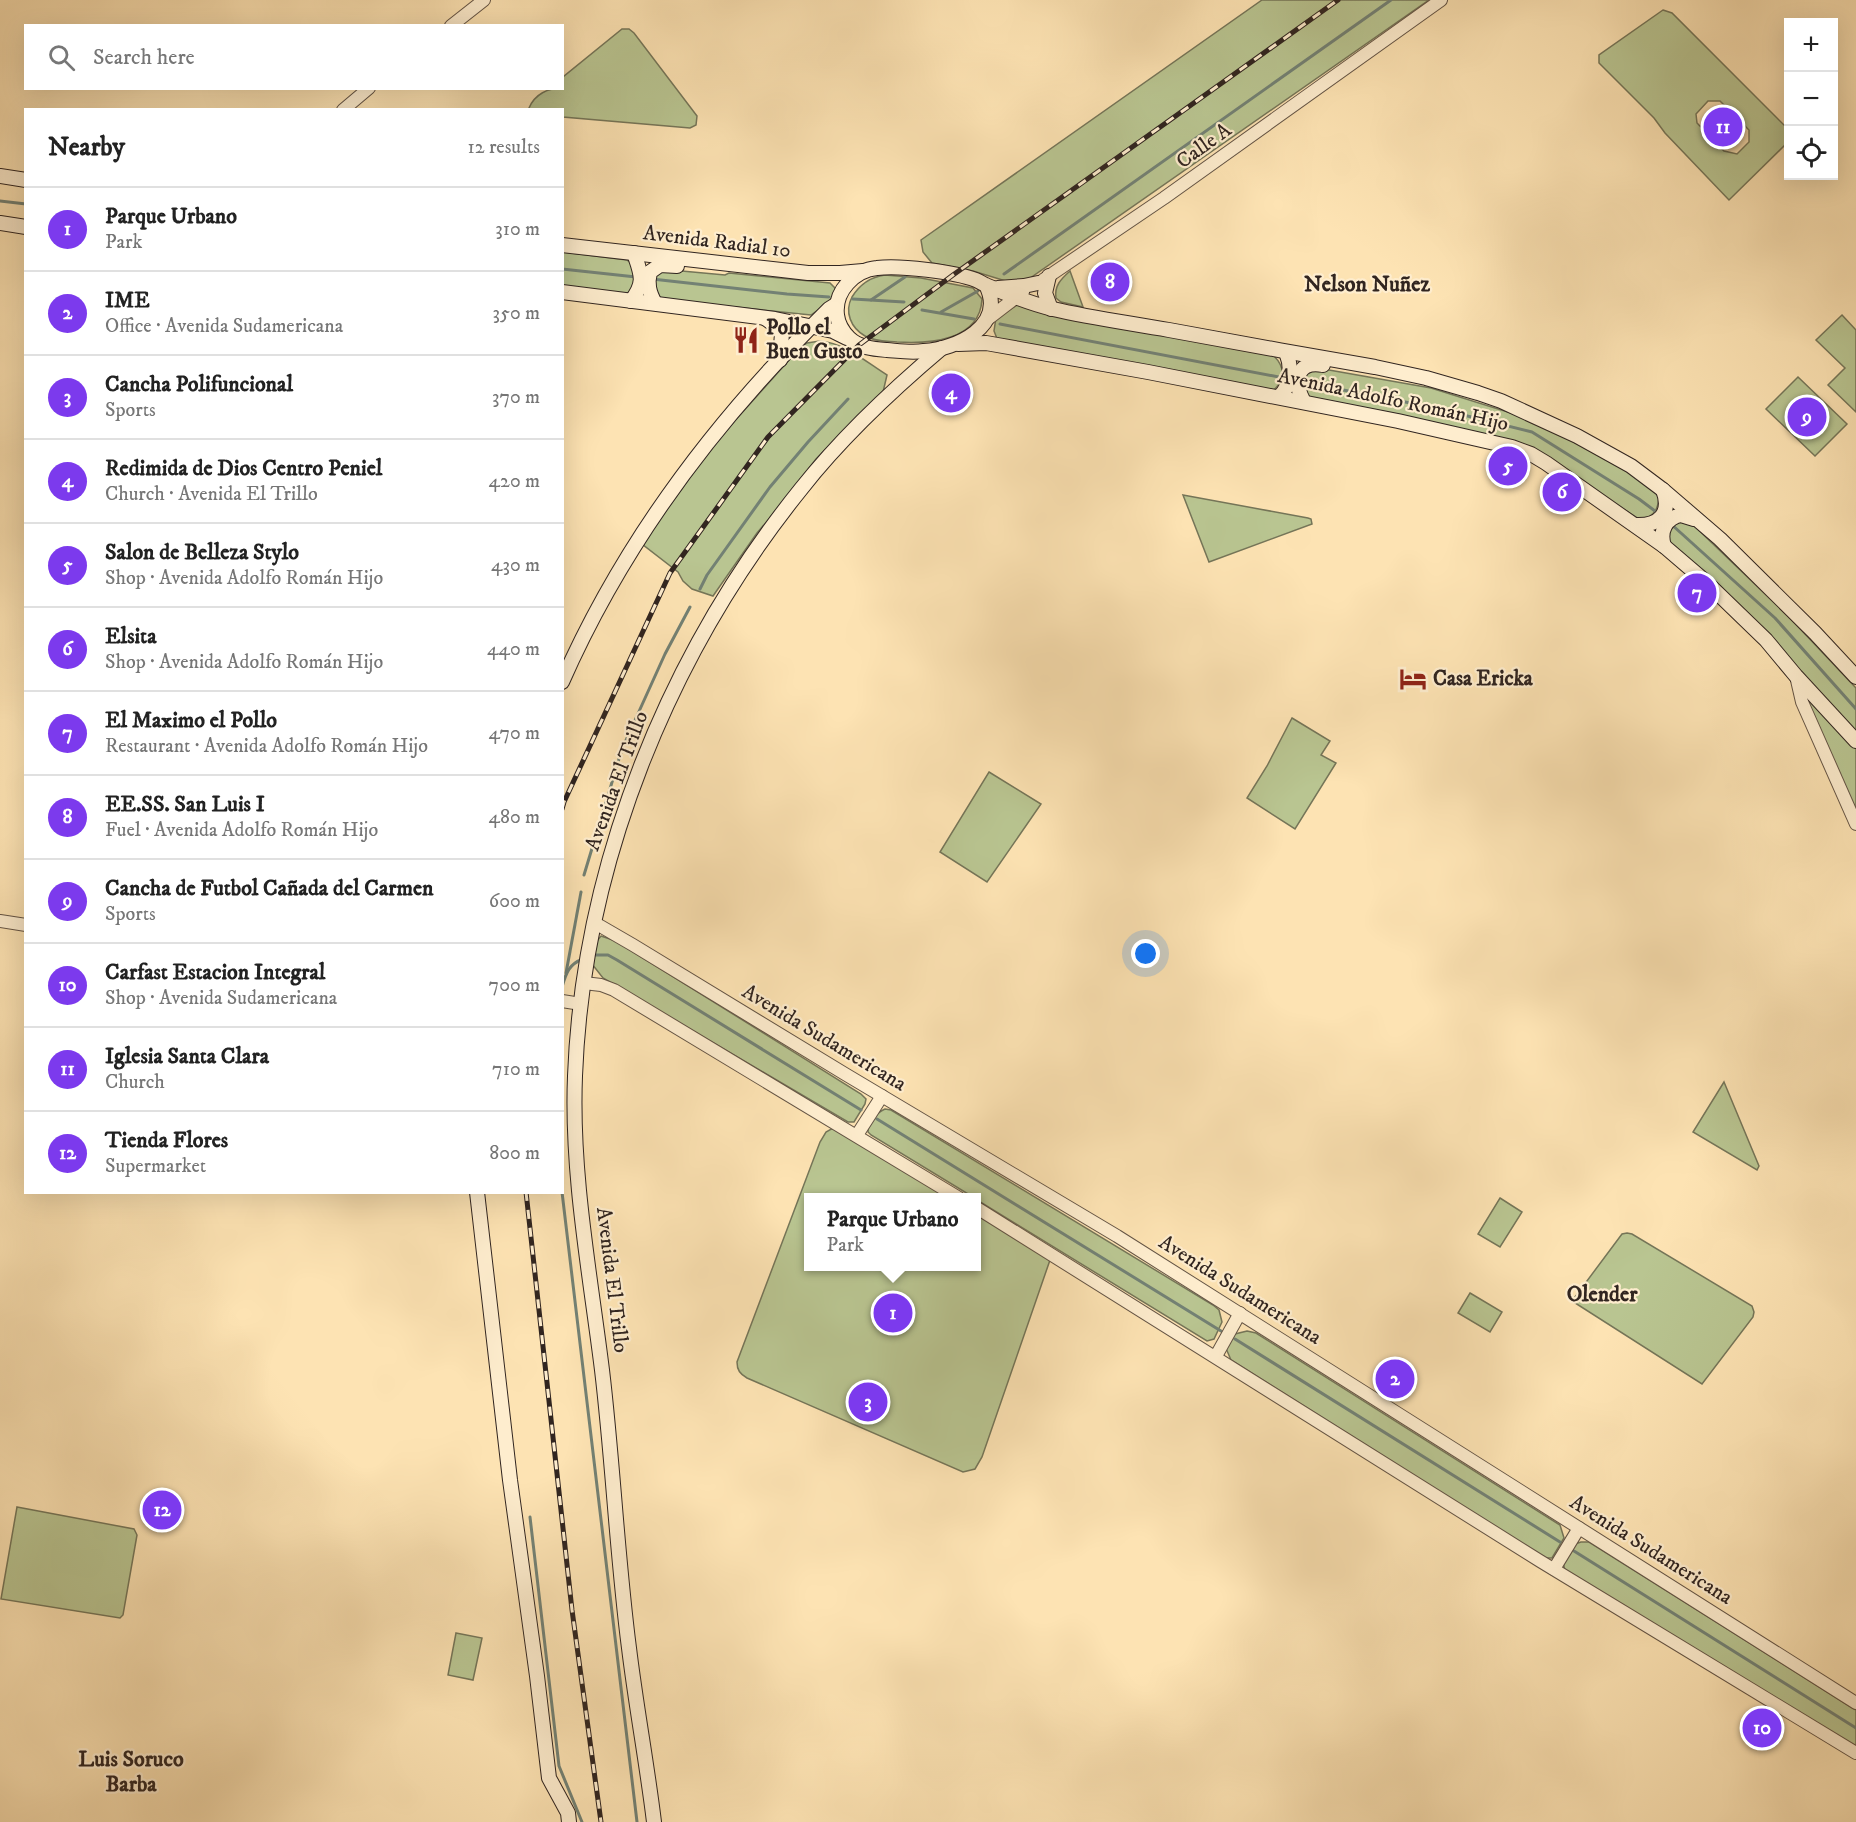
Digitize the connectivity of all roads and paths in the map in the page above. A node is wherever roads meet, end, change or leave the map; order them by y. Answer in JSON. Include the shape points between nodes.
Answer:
{"nodes":[{"id":1,"x":484,"y":0,"type":"edge"},
{"id":2,"x":1441,"y":0,"type":"edge"},
{"id":3,"x":454,"y":24,"type":"edge"},
{"id":4,"x":367,"y":90,"type":"edge"},
{"id":5,"x":345,"y":108,"type":"edge"},
{"id":6,"x":0,"y":176,"type":"edge"},
{"id":7,"x":24,"y":180,"type":"edge"},
{"id":8,"x":0,"y":223,"type":"edge"},
{"id":9,"x":24,"y":227,"type":"edge"},
{"id":10,"x":564,"y":245,"type":"edge"},
{"id":11,"x":635,"y":258,"type":"junction"},
{"id":12,"x":719,"y":263,"type":"junction"},
{"id":13,"x":868,"y":270,"type":"junction"},
{"id":14,"x":1043,"y":280,"type":"junction"},
{"id":15,"x":989,"y":287,"type":"junction"},
{"id":16,"x":564,"y":292,"type":"edge"},
{"id":17,"x":1016,"y":297,"type":"junction"},
{"id":18,"x":633,"y":299,"type":"junction"},
{"id":19,"x":654,"y":301,"type":"junction"},
{"id":20,"x":838,"y":301,"type":"junction"},
{"id":21,"x":1051,"y":309,"type":"junction"},
{"id":22,"x":763,"y":317,"type":"junction"},
{"id":23,"x":988,"y":319,"type":"junction"},
{"id":24,"x":812,"y":326,"type":"junction"},
{"id":25,"x":850,"y":339,"type":"junction"},
{"id":26,"x":958,"y":344,"type":"junction"},
{"id":27,"x":942,"y":348,"type":"junction"},
{"id":28,"x":1288,"y":356,"type":"junction"},
{"id":29,"x":780,"y":360,"type":"junction"},
{"id":30,"x":1426,"y":378,"type":"junction"},
{"id":31,"x":1282,"y":395,"type":"junction"},
{"id":32,"x":1302,"y":399,"type":"junction"},
{"id":33,"x":1664,"y":494,"type":"junction"},
{"id":34,"x":1639,"y":525,"type":"junction"},
{"id":35,"x":1720,"y":539,"type":"junction"},
{"id":36,"x":1664,"y":544,"type":"junction"},
{"id":37,"x":1796,"y":676,"type":"junction"},
{"id":38,"x":1856,"y":677,"type":"edge"},
{"id":39,"x":564,"y":678,"type":"edge"},
{"id":40,"x":1856,"y":741,"type":"edge"},
{"id":41,"x":1856,"y":824,"type":"edge"},
{"id":42,"x":0,"y":921,"type":"edge"},
{"id":43,"x":595,"y":924,"type":"junction"},
{"id":44,"x":24,"y":925,"type":"edge"},
{"id":45,"x":584,"y":984,"type":"junction"},
{"id":46,"x":564,"y":1001,"type":"edge"},
{"id":47,"x":581,"y":1004,"type":"junction"},
{"id":48,"x":882,"y":1096,"type":"junction"},
{"id":49,"x":856,"y":1135,"type":"junction"},
{"id":50,"x":952,"y":1193,"type":"edge"},
{"id":51,"x":477,"y":1194,"type":"edge"},
{"id":52,"x":981,"y":1210,"type":"edge"},
{"id":53,"x":1240,"y":1313,"type":"junction"},
{"id":54,"x":1216,"y":1356,"type":"junction"},
{"id":55,"x":1579,"y":1528,"type":"junction"},
{"id":56,"x":1554,"y":1569,"type":"junction"},
{"id":57,"x":1856,"y":1703,"type":"edge"},
{"id":58,"x":1856,"y":1753,"type":"edge"},
{"id":59,"x":569,"y":1822,"type":"edge"},
{"id":60,"x":654,"y":1822,"type":"edge"}],
"edges":[{"from":1,"to":3,"type":"street"},
{"from":2,"to":14,"type":"street","name":"Calle A","via":[[1174,192]]},
{"from":4,"to":5,"type":"street"},
{"from":6,"to":7,"type":"main road"},
{"from":8,"to":9,"type":"main road"},
{"from":10,"to":11,"type":"main road","name":"Avenida Radial 10"},
{"from":11,"to":12,"type":"main road","name":"Avenida Radial 10"},
{"from":11,"to":18,"type":"main road","via":[[642,280]]},
{"from":12,"to":13,"type":"main road","name":"Avenida Radial 10","via":[[808,273]]},
{"from":12,"to":19,"type":"main road","via":[[708,269],[660,265],[650,272],[648,281]]},
{"from":13,"to":15,"type":"main road","name":"Avenida Radial 10","via":[[925,270],[962,276]]},
{"from":13,"to":20,"type":"main road","via":[[847,283]]},
{"from":14,"to":15,"type":"main road","via":[[1024,286]]},
{"from":14,"to":17,"type":"street","name":"Calle A"},
{"from":14,"to":21,"type":"main road"},
{"from":15,"to":17,"type":"main road","name":"Avenida Adolfo Román Hijo"},
{"from":15,"to":23,"type":"main road","via":[[992,304]]},
{"from":16,"to":18,"type":"main road"},
{"from":17,"to":21,"type":"main road","name":"Avenida Adolfo Román Hijo"},
{"from":17,"to":23,"type":"street","name":"Calle A"},
{"from":18,"to":19,"type":"main road"},
{"from":19,"to":22,"type":"main road"},
{"from":20,"to":24,"type":"main road"},
{"from":20,"to":25,"type":"main road","via":[[840,327]]},
{"from":21,"to":28,"type":"main road","name":"Avenida Adolfo Román Hijo"},
{"from":22,"to":24,"type":"main road"},
{"from":22,"to":29,"type":"main road","via":[[782,333]]},
{"from":23,"to":26,"type":"main road"},
{"from":24,"to":25,"type":"main road"},
{"from":24,"to":29,"type":"main road"},
{"from":25,"to":27,"type":"main road","via":[[875,349],[905,352]]},
{"from":26,"to":27,"type":"main road"},
{"from":26,"to":31,"type":"main road","name":"Avenida Adolfo Román Hijo","via":[[986,343]]},
{"from":27,"to":43,"type":"main road","name":"Avenida El Trillo","via":[[851,432],[802,488],[757,546],[717,608],[670,696],[648,748],[613,850]]},
{"from":28,"to":30,"type":"main road","name":"Avenida Adolfo Román Hijo"},
{"from":28,"to":31,"type":"main road","via":[[1290,376]]},
{"from":29,"to":39,"type":"main road","via":[[709,440],[633,549],[601,602]]},
{"from":30,"to":32,"type":"main road","via":[[1409,379],[1313,363],[1305,365],[1299,378]]},
{"from":30,"to":33,"type":"main road","name":"Avenida Adolfo Román Hijo","via":[[1478,393],[1566,430],[1631,466]]},
{"from":31,"to":32,"type":"main road","name":"Avenida Adolfo Román Hijo"},
{"from":32,"to":34,"type":"main road","name":"Avenida Adolfo Román Hijo","via":[[1531,454]]},
{"from":33,"to":34,"type":"main road","via":[[1665,509],[1660,518]]},
{"from":33,"to":35,"type":"main road","name":"Avenida Adolfo Román Hijo"},
{"from":34,"to":36,"type":"main road","name":"Avenida Adolfo Román Hijo"},
{"from":35,"to":36,"type":"main road","via":[[1693,518],[1679,515],[1664,527]]},
{"from":35,"to":38,"type":"main road","name":"Avenida Adolfo Román Hijo"},
{"from":36,"to":37,"type":"main road","name":"Avenida Adolfo Román Hijo","via":[[1734,607]]},
{"from":37,"to":40,"type":"main road","name":"Avenida Adolfo Román Hijo"},
{"from":37,"to":41,"type":"street","via":[[1802,702]]},
{"from":42,"to":44,"type":"street"},
{"from":43,"to":45,"type":"main road","name":"Avenida El Trillo"},
{"from":43,"to":48,"type":"street","name":"Avenida Sudamericana"},
{"from":45,"to":47,"type":"main road","name":"Avenida El Trillo"},
{"from":45,"to":49,"type":"street","via":[[614,990]]},
{"from":46,"to":47,"type":"street"},
{"from":47,"to":60,"type":"main road","name":"Avenida El Trillo","via":[[574,1088],[580,1193],[629,1649]]},
{"from":48,"to":49,"type":"street"},
{"from":48,"to":53,"type":"street","name":"Avenida Sudamericana"},
{"from":49,"to":50,"type":"street"},
{"from":51,"to":59,"type":"main road","via":[[549,1778]]},
{"from":52,"to":54,"type":"street"},
{"from":53,"to":54,"type":"street"},
{"from":53,"to":55,"type":"street","name":"Avenida Sudamericana"},
{"from":54,"to":56,"type":"street"},
{"from":55,"to":56,"type":"street"},
{"from":55,"to":57,"type":"street","name":"Avenida Sudamericana"},
{"from":56,"to":58,"type":"street"}]}
